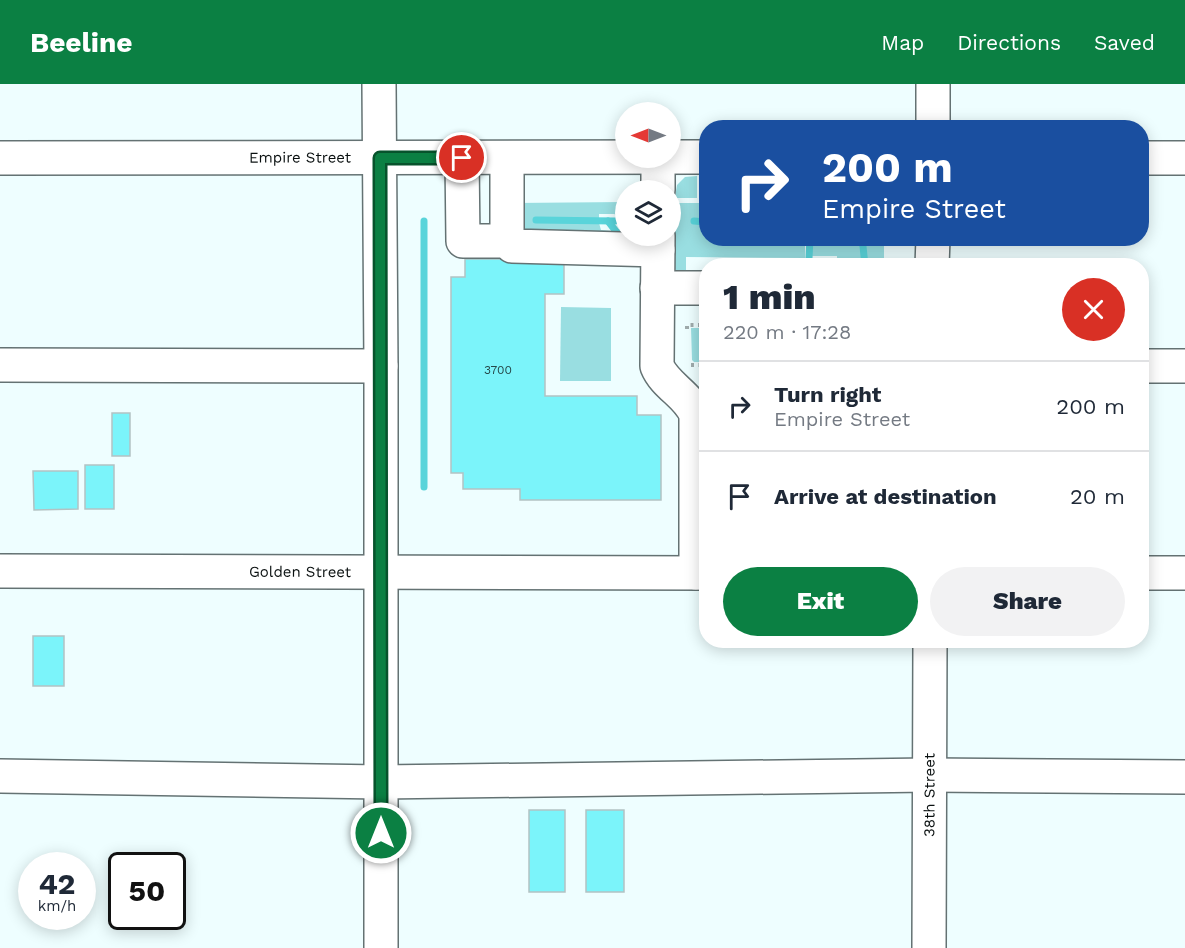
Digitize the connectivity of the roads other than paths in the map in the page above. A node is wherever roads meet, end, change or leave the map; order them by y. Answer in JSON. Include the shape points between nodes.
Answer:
{"nodes":[{"id":1,"x":379,"y":84,"type":"edge"},
{"id":2,"x":933,"y":84,"type":"edge"},
{"id":3,"x":933,"y":120,"type":"edge"},
{"id":4,"x":0,"y":158,"type":"edge"},
{"id":5,"x":380,"y":158,"type":"junction"},
{"id":6,"x":462,"y":158,"type":"junction"},
{"id":7,"x":507,"y":158,"type":"junction"},
{"id":8,"x":615,"y":158,"type":"edge"},
{"id":9,"x":681,"y":158,"type":"edge"},
{"id":10,"x":699,"y":158,"type":"edge"},
{"id":11,"x":1149,"y":158,"type":"edge"},
{"id":12,"x":1185,"y":158,"type":"edge"},
{"id":13,"x":508,"y":241,"type":"junction"},
{"id":14,"x":615,"y":245,"type":"edge"},
{"id":15,"x":658,"y":246,"type":"edge"},
{"id":16,"x":657,"y":288,"type":"junction"},
{"id":17,"x":699,"y":288,"type":"edge"},
{"id":18,"x":0,"y":365,"type":"edge"},
{"id":19,"x":381,"y":366,"type":"junction"},
{"id":20,"x":1149,"y":366,"type":"edge"},
{"id":21,"x":1185,"y":366,"type":"edge"},
{"id":22,"x":696,"y":399,"type":"edge"},
{"id":23,"x":699,"y":453,"type":"edge"},
{"id":24,"x":0,"y":571,"type":"edge"},
{"id":25,"x":381,"y":572,"type":"junction"},
{"id":26,"x":699,"y":573,"type":"edge"},
{"id":27,"x":1149,"y":573,"type":"edge"},
{"id":28,"x":1185,"y":573,"type":"edge"},
{"id":29,"x":930,"y":648,"type":"edge"},
{"id":30,"x":929,"y":775,"type":"junction"},
{"id":31,"x":0,"y":776,"type":"edge"},
{"id":32,"x":1185,"y":777,"type":"edge"},
{"id":33,"x":381,"y":782,"type":"junction"},
{"id":34,"x":381,"y":948,"type":"edge"},
{"id":35,"x":929,"y":948,"type":"edge"}],
"edges":[{"from":1,"to":5,"type":"street"},
{"from":2,"to":3,"type":"street"},
{"from":4,"to":5,"type":"street","name":"Empire Street"},
{"from":5,"to":6,"type":"street","name":"Empire Street"},
{"from":5,"to":19,"type":"street"},
{"from":6,"to":7,"type":"street","name":"Empire Street"},
{"from":6,"to":13,"type":"street","via":[[464,241]]},
{"from":7,"to":8,"type":"street","name":"Empire Street"},
{"from":7,"to":13,"type":"street"},
{"from":9,"to":10,"type":"street","name":"Empire Street"},
{"from":11,"to":12,"type":"street"},
{"from":13,"to":14,"type":"street","via":[[518,248]]},
{"from":15,"to":16,"type":"street"},
{"from":16,"to":17,"type":"street"},
{"from":16,"to":22,"type":"street","via":[[657,366],[660,374]]},
{"from":18,"to":19,"type":"street"},
{"from":19,"to":25,"type":"street"},
{"from":20,"to":21,"type":"street"},
{"from":22,"to":23,"type":"street","via":[[693,406]]},
{"from":24,"to":25,"type":"street","name":"Golden Street"},
{"from":25,"to":26,"type":"street","name":"Golden Street"},
{"from":25,"to":33,"type":"street"},
{"from":27,"to":28,"type":"street"},
{"from":29,"to":30,"type":"street","name":"38th Street"},
{"from":30,"to":32,"type":"street"},
{"from":30,"to":33,"type":"street"},
{"from":30,"to":35,"type":"street","name":"38th Street"},
{"from":31,"to":33,"type":"street"},
{"from":33,"to":34,"type":"street"}]}
